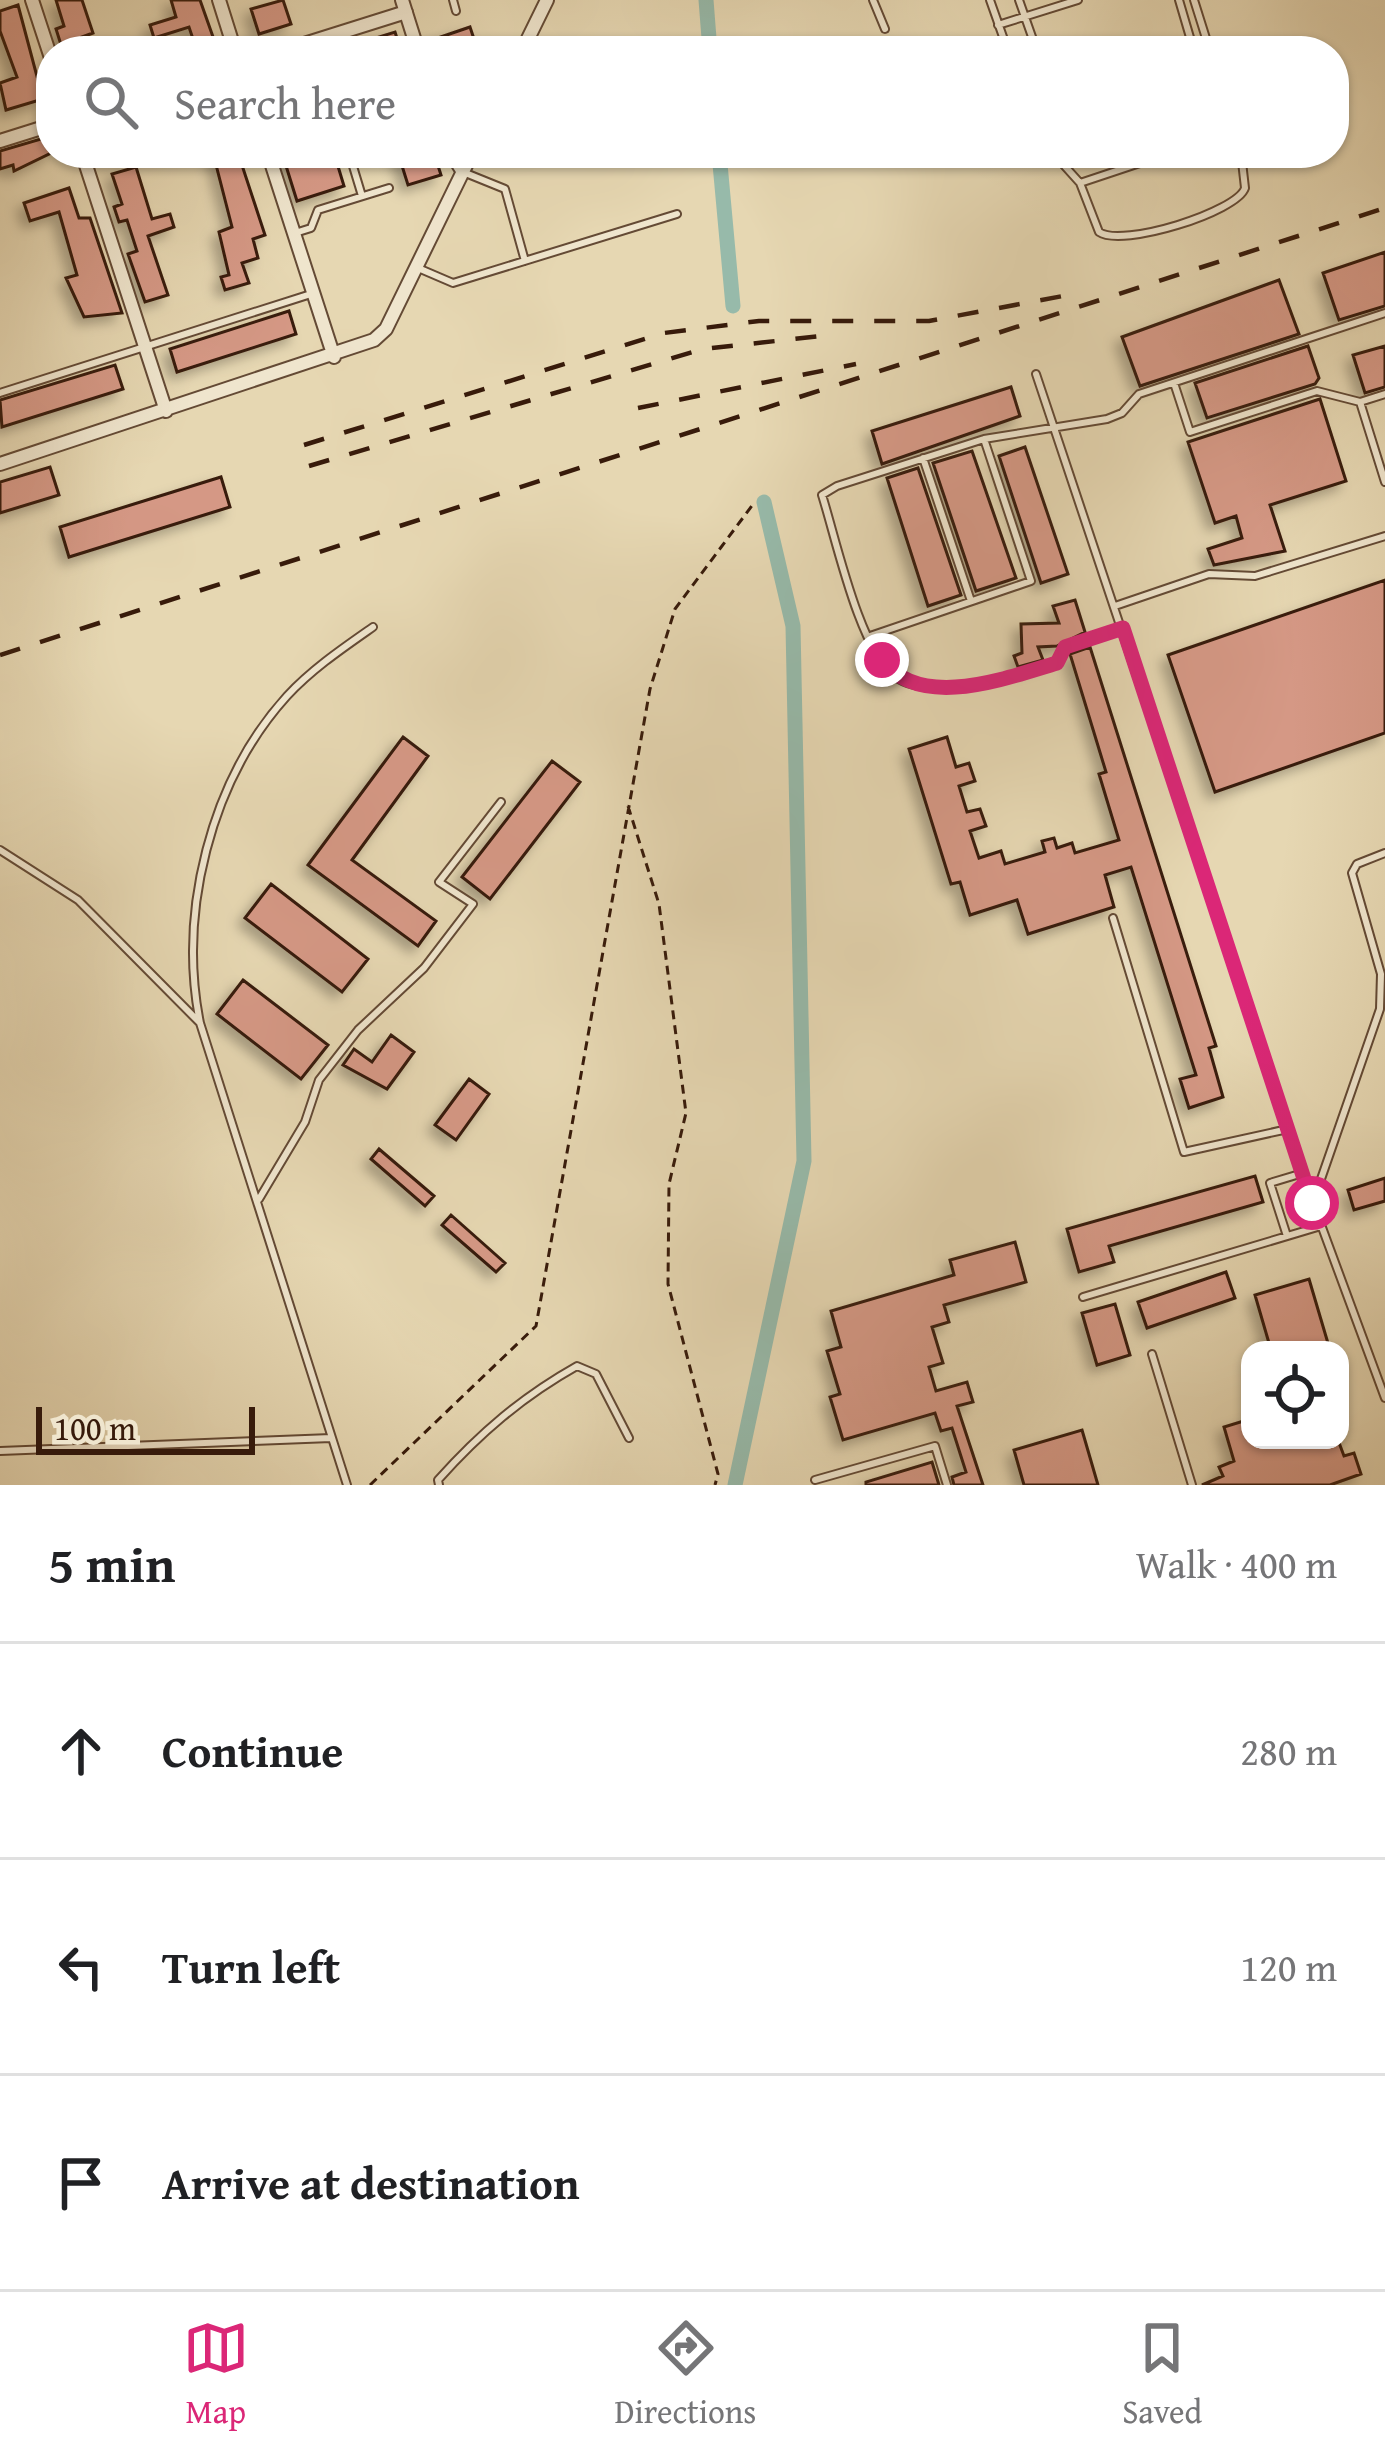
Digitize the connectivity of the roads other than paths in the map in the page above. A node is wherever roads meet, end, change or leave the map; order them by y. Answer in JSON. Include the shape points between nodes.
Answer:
{"nodes":[{"id":1,"x":32,"y":0,"type":"edge"},
{"id":2,"x":219,"y":0,"type":"edge"},
{"id":3,"x":453,"y":0,"type":"edge"},
{"id":4,"x":547,"y":0,"type":"edge"},
{"id":5,"x":873,"y":0,"type":"edge"},
{"id":6,"x":990,"y":0,"type":"edge"},
{"id":7,"x":1019,"y":0,"type":"edge"},
{"id":8,"x":1078,"y":0,"type":"edge"},
{"id":9,"x":1180,"y":0,"type":"edge"},
{"id":10,"x":1194,"y":0,"type":"edge"},
{"id":11,"x":404,"y":6,"type":"edge"},
{"id":12,"x":457,"y":11,"type":"dead end"},
{"id":13,"x":1025,"y":17,"type":"junction"},
{"id":14,"x":998,"y":25,"type":"junction"},
{"id":15,"x":885,"y":29,"type":"dead end"},
{"id":16,"x":44,"y":36,"type":"edge"},
{"id":17,"x":230,"y":36,"type":"edge"},
{"id":18,"x":323,"y":36,"type":"edge"},
{"id":19,"x":413,"y":36,"type":"edge"},
{"id":20,"x":529,"y":36,"type":"edge"},
{"id":21,"x":1002,"y":36,"type":"edge"},
{"id":22,"x":1032,"y":36,"type":"edge"},
{"id":23,"x":1190,"y":36,"type":"edge"},
{"id":24,"x":1205,"y":36,"type":"edge"},
{"id":25,"x":36,"y":130,"type":"edge"},
{"id":26,"x":0,"y":141,"type":"edge"},
{"id":27,"x":87,"y":168,"type":"edge"},
{"id":28,"x":273,"y":168,"type":"edge"},
{"id":29,"x":354,"y":168,"type":"edge"},
{"id":30,"x":460,"y":168,"type":"edge"},
{"id":31,"x":465,"y":168,"type":"edge"},
{"id":32,"x":1066,"y":168,"type":"edge"},
{"id":33,"x":1125,"y":168,"type":"edge"},
{"id":34,"x":1242,"y":168,"type":"edge"},
{"id":35,"x":463,"y":172,"type":"junction"},
{"id":36,"x":1080,"y":183,"type":"junction"},
{"id":37,"x":389,"y":188,"type":"dead end"},
{"id":38,"x":362,"y":196,"type":"junction"},
{"id":39,"x":677,"y":214,"type":"dead end"},
{"id":40,"x":294,"y":233,"type":"junction"},
{"id":41,"x":525,"y":261,"type":"junction"},
{"id":42,"x":416,"y":267,"type":"junction"},
{"id":43,"x":314,"y":294,"type":"junction"},
{"id":44,"x":1385,"y":313,"type":"edge"},
{"id":45,"x":145,"y":346,"type":"junction"},
{"id":46,"x":334,"y":357,"type":"junction"},
{"id":47,"x":1036,"y":374,"type":"dead end"},
{"id":48,"x":1174,"y":383,"type":"junction"},
{"id":49,"x":0,"y":393,"type":"edge"},
{"id":50,"x":1385,"y":394,"type":"edge"},
{"id":51,"x":1360,"y":402,"type":"junction"},
{"id":52,"x":166,"y":411,"type":"junction"},
{"id":53,"x":1055,"y":426,"type":"junction"},
{"id":54,"x":984,"y":439,"type":"junction"},
{"id":55,"x":923,"y":458,"type":"junction"},
{"id":56,"x":0,"y":464,"type":"edge"},
{"id":57,"x":1383,"y":467,"type":"edge"},
{"id":58,"x":1385,"y":482,"type":"edge"},
{"id":59,"x":1385,"y":536,"type":"edge"},
{"id":60,"x":971,"y":602,"type":"junction"},
{"id":61,"x":1115,"y":606,"type":"junction"},
{"id":62,"x":373,"y":627,"type":"dead end"},
{"id":63,"x":1123,"y":628,"type":"junction"},
{"id":64,"x":870,"y":636,"type":"junction"},
{"id":65,"x":501,"y":802,"type":"dead end"},
{"id":66,"x":0,"y":850,"type":"edge"},
{"id":67,"x":1385,"y":853,"type":"edge"},
{"id":68,"x":1113,"y":918,"type":"dead end"},
{"id":69,"x":200,"y":1023,"type":"junction"},
{"id":70,"x":1288,"y":1129,"type":"junction"},
{"id":71,"x":1303,"y":1173,"type":"junction"},
{"id":72,"x":259,"y":1199,"type":"junction"},
{"id":73,"x":1312,"y":1203,"type":"junction"},
{"id":74,"x":1322,"y":1226,"type":"junction"},
{"id":75,"x":1287,"y":1236,"type":"junction"},
{"id":76,"x":1083,"y":1297,"type":"dead end"},
{"id":77,"x":1152,"y":1354,"type":"dead end"},
{"id":78,"x":1385,"y":1398,"type":"edge"},
{"id":79,"x":332,"y":1438,"type":"junction"},
{"id":80,"x":628,"y":1438,"type":"dead end"},
{"id":81,"x":0,"y":1451,"type":"edge"},
{"id":82,"x":815,"y":1480,"type":"dead end"},
{"id":83,"x":347,"y":1485,"type":"edge"},
{"id":84,"x":440,"y":1485,"type":"edge"},
{"id":85,"x":947,"y":1485,"type":"edge"},
{"id":86,"x":1192,"y":1485,"type":"edge"}],
"edges":[{"from":1,"to":16,"type":"street"},
{"from":2,"to":17,"type":"street"},
{"from":3,"to":12,"type":"lane"},
{"from":4,"to":20,"type":"street"},
{"from":5,"to":15,"type":"lane"},
{"from":6,"to":14,"type":"lane"},
{"from":7,"to":13,"type":"lane"},
{"from":8,"to":13,"type":"lane"},
{"from":9,"to":23,"type":"lane"},
{"from":10,"to":24,"type":"lane"},
{"from":11,"to":18,"type":"street"},
{"from":11,"to":19,"type":"street"},
{"from":13,"to":14,"type":"lane"},
{"from":13,"to":22,"type":"lane"},
{"from":14,"to":21,"type":"lane"},
{"from":25,"to":26,"type":"street"},
{"from":27,"to":45,"type":"street"},
{"from":28,"to":40,"type":"street"},
{"from":29,"to":38,"type":"lane"},
{"from":30,"to":35,"type":"street"},
{"from":31,"to":35,"type":"street"},
{"from":32,"to":36,"type":"lane"},
{"from":33,"to":36,"type":"lane"},
{"from":34,"to":36,"type":"lane","via":[[1245,188],[1234,204],[1117,241],[1099,232]]},
{"from":35,"to":41,"type":"lane","via":[[505,189]]},
{"from":35,"to":42,"type":"street"},
{"from":37,"to":38,"type":"lane"},
{"from":38,"to":40,"type":"lane","via":[[318,210],[311,228]]},
{"from":39,"to":41,"type":"lane"},
{"from":40,"to":43,"type":"street"},
{"from":41,"to":42,"type":"lane","via":[[453,283]]},
{"from":42,"to":46,"type":"street","via":[[386,329]]},
{"from":43,"to":45,"type":"lane"},
{"from":43,"to":46,"type":"street"},
{"from":44,"to":48,"type":"lane"},
{"from":45,"to":49,"type":"lane"},
{"from":45,"to":52,"type":"street"},
{"from":46,"to":52,"type":"street"},
{"from":47,"to":53,"type":"lane"},
{"from":48,"to":51,"type":"lane","via":[[1190,433],[1317,391]]},
{"from":48,"to":53,"type":"lane","via":[[1139,394],[1122,413]]},
{"from":50,"to":51,"type":"lane"},
{"from":51,"to":57,"type":"lane"},
{"from":52,"to":56,"type":"street"},
{"from":53,"to":54,"type":"lane"},
{"from":53,"to":61,"type":"lane"},
{"from":54,"to":55,"type":"lane"},
{"from":54,"to":60,"type":"lane","via":[[1030,581]]},
{"from":55,"to":60,"type":"lane"},
{"from":55,"to":64,"type":"lane","via":[[822,496]]},
{"from":57,"to":58,"type":"lane"},
{"from":59,"to":61,"type":"lane","via":[[1255,576],[1209,574]]},
{"from":60,"to":64,"type":"lane"},
{"from":61,"to":63,"type":"lane"},
{"from":62,"to":69,"type":"lane","via":[[287,696],[238,771],[194,904]]},
{"from":63,"to":64,"type":"lane","via":[[1065,647],[1057,663],[983,685],[907,682],[893,675]]},
{"from":63,"to":70,"type":"lane"},
{"from":65,"to":72,"type":"lane","via":[[439,882],[472,904],[319,1080],[305,1122]]},
{"from":66,"to":69,"type":"lane","via":[[78,900]]},
{"from":67,"to":73,"type":"lane","via":[[1352,873],[1381,974],[1380,1009]]},
{"from":68,"to":70,"type":"lane","via":[[1184,1151]]},
{"from":69,"to":72,"type":"lane"},
{"from":70,"to":71,"type":"lane"},
{"from":71,"to":73,"type":"lane"},
{"from":71,"to":75,"type":"lane","via":[[1270,1183]]},
{"from":72,"to":79,"type":"lane"},
{"from":73,"to":74,"type":"lane"},
{"from":74,"to":75,"type":"lane"},
{"from":74,"to":78,"type":"lane"},
{"from":75,"to":76,"type":"lane"},
{"from":77,"to":86,"type":"lane"},
{"from":79,"to":81,"type":"lane"},
{"from":79,"to":83,"type":"lane"},
{"from":80,"to":84,"type":"lane","via":[[596,1373],[578,1366],[481,1432]]},
{"from":82,"to":85,"type":"lane","via":[[935,1447]]}]}
